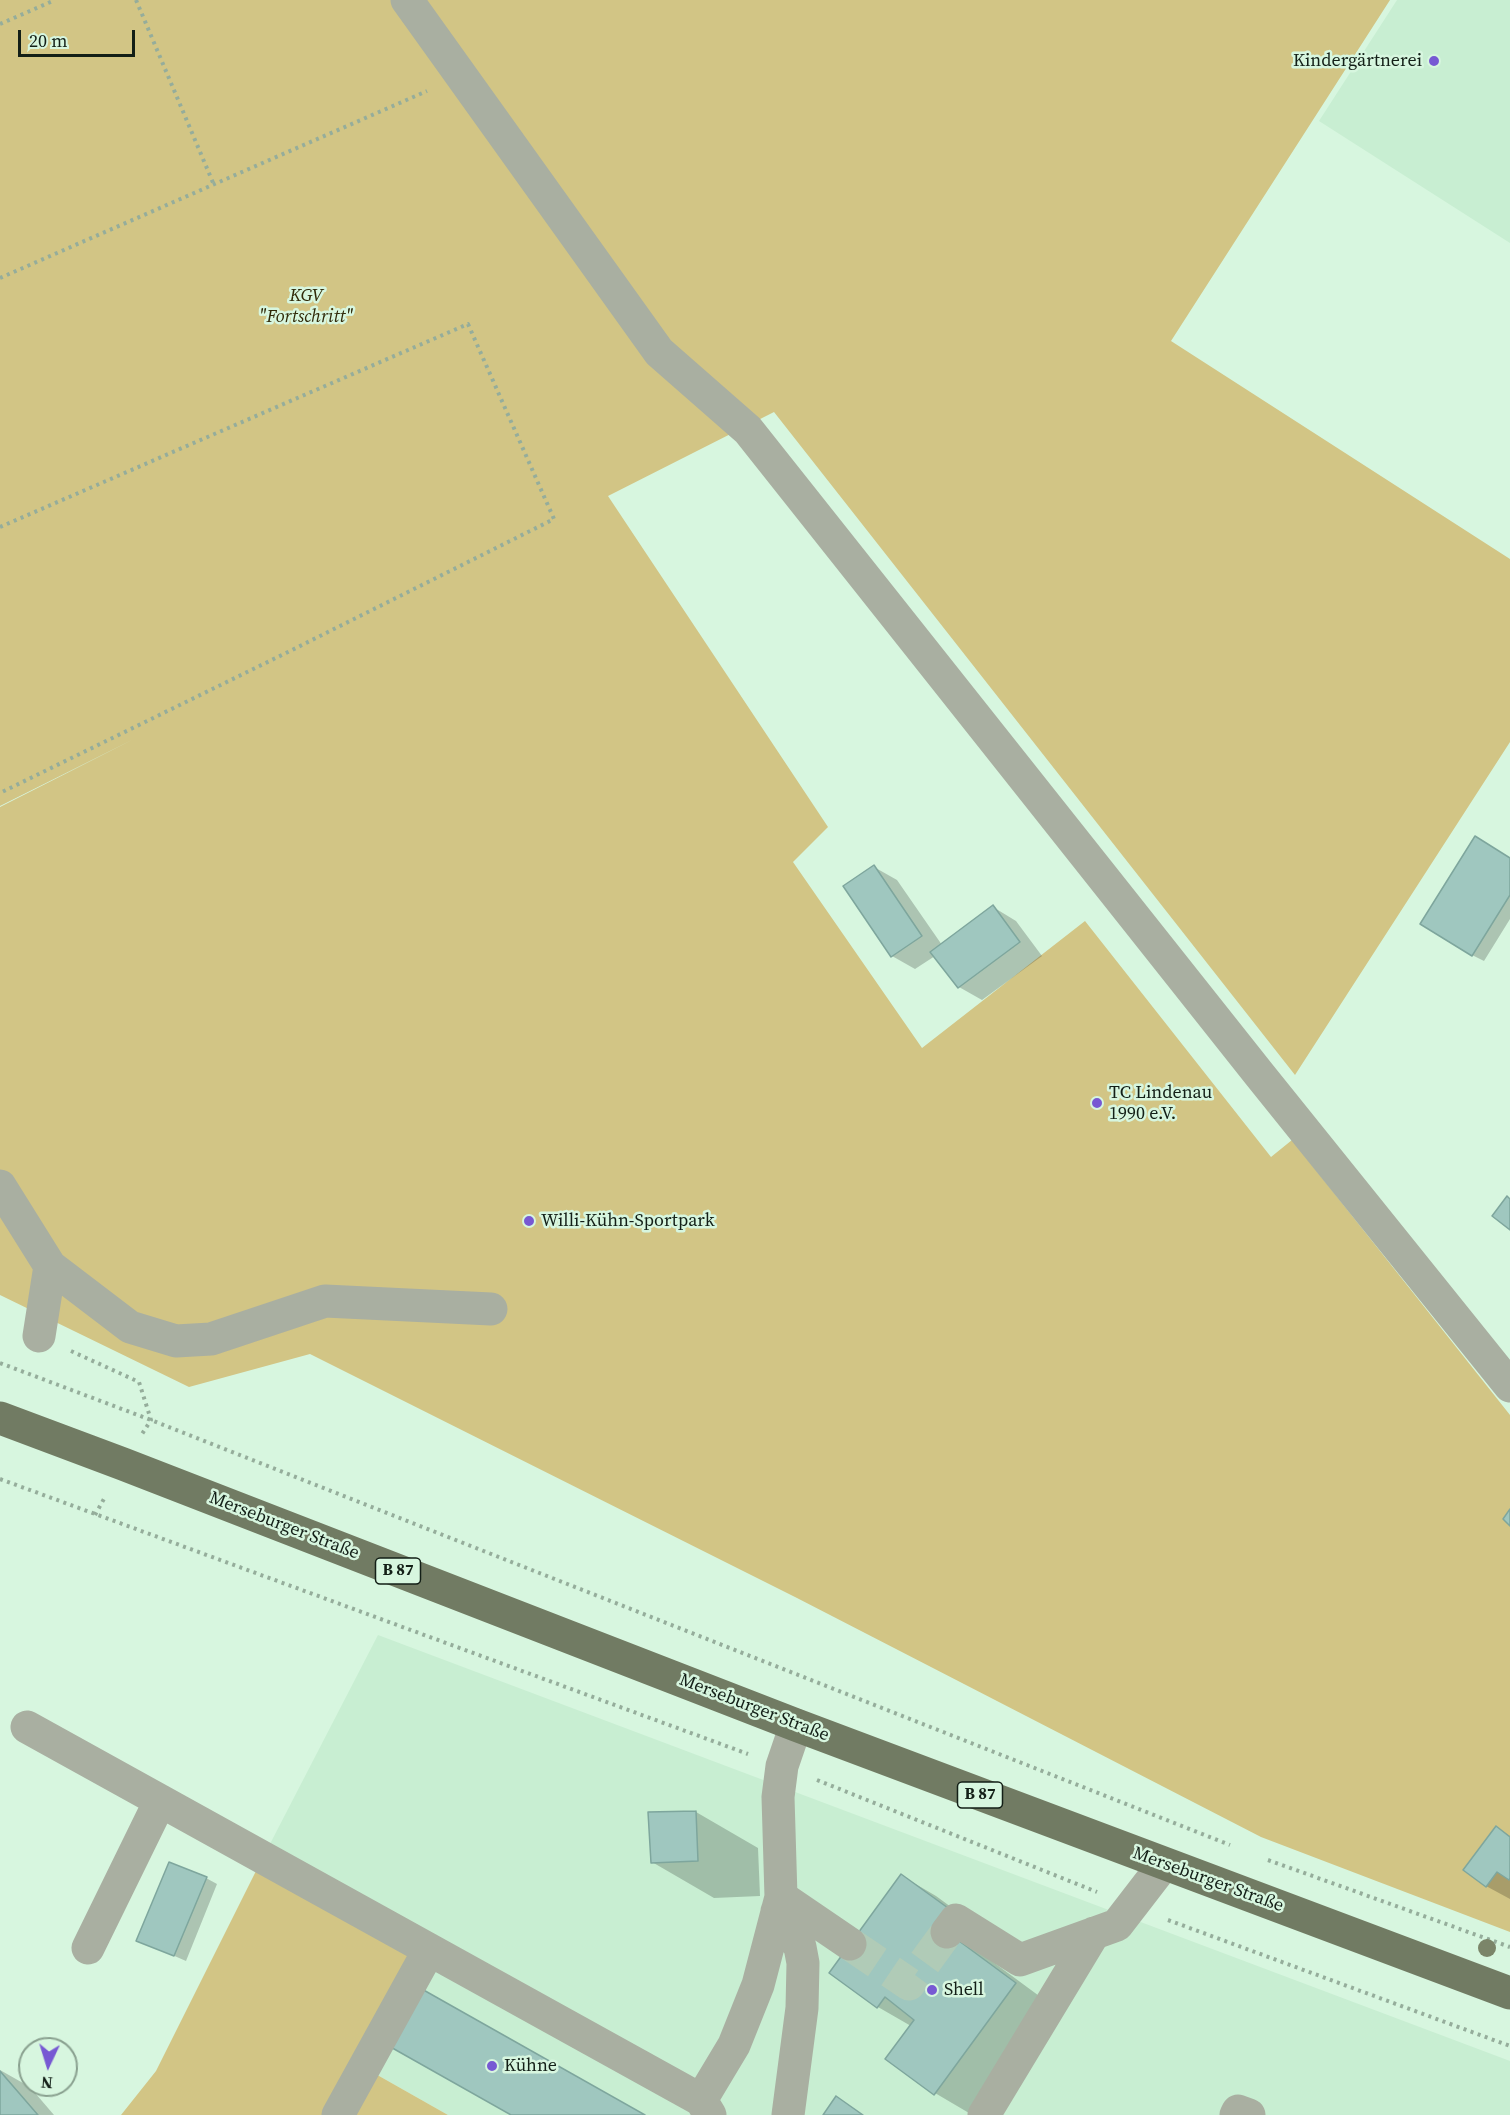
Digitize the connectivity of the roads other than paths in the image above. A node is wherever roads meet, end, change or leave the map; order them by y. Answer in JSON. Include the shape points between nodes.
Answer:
{"nodes":[{"id":1,"x":407,"y":0,"type":"edge"},
{"id":2,"x":0,"y":1186,"type":"edge"},
{"id":3,"x":50,"y":1266,"type":"junction"},
{"id":4,"x":491,"y":1309,"type":"dead end"},
{"id":5,"x":39,"y":1336,"type":"road end"},
{"id":6,"x":1510,"y":1386,"type":"edge"},
{"id":7,"x":0,"y":1418,"type":"edge"},
{"id":8,"x":796,"y":1725,"type":"junction"},
{"id":9,"x":27,"y":1727,"type":"dead end"},
{"id":10,"x":160,"y":1801,"type":"junction"},
{"id":11,"x":1164,"y":1864,"type":"junction"},
{"id":12,"x":779,"y":1904,"type":"junction"},
{"id":13,"x":1106,"y":1929,"type":"junction"},
{"id":14,"x":947,"y":1932,"type":"tunnel mouth"},
{"id":15,"x":850,"y":1944,"type":"tunnel mouth"},
{"id":16,"x":88,"y":1948,"type":"dead end"},
{"id":17,"x":429,"y":1950,"type":"junction"},
{"id":18,"x":1510,"y":1993,"type":"edge"},
{"id":19,"x":706,"y":2108,"type":"edge"},
{"id":20,"x":338,"y":2115,"type":"edge"},
{"id":21,"x":788,"y":2115,"type":"edge"},
{"id":22,"x":984,"y":2115,"type":"edge"},
{"id":23,"x":1236,"y":2115,"type":"edge"},
{"id":24,"x":1249,"y":2115,"type":"edge"}],
"edges":[{"from":1,"to":6,"type":"lane","via":[[658,352],[748,430]]},
{"from":2,"to":3,"type":"lane"},
{"from":3,"to":4,"type":"lane","via":[[130,1327],[176,1341],[211,1339],[325,1301]]},
{"from":3,"to":5,"type":"lane"},
{"from":7,"to":8,"type":"main road","name":"Merseburger Straße","number":"B 87"},
{"from":8,"to":11,"type":"main road","name":"Merseburger Straße","number":"B 87"},
{"from":8,"to":12,"type":"lane","via":[[782,1766],[778,1797]]},
{"from":9,"to":10,"type":"lane"},
{"from":10,"to":16,"type":"lane"},
{"from":10,"to":17,"type":"lane"},
{"from":11,"to":13,"type":"lane"},
{"from":11,"to":18,"type":"main road","name":"Merseburger Straße","number":"B 87"},
{"from":12,"to":15,"type":"lane"},
{"from":12,"to":19,"type":"lane","via":[[758,1985]]},
{"from":12,"to":21,"type":"lane","via":[[804,1962]]},
{"from":13,"to":14,"type":"lane","via":[[1020,1960],[956,1920]]},
{"from":13,"to":22,"type":"lane"},
{"from":17,"to":19,"type":"lane"},
{"from":17,"to":20,"type":"lane"},
{"from":23,"to":24,"type":"lane","via":[[1238,2111]]}]}
